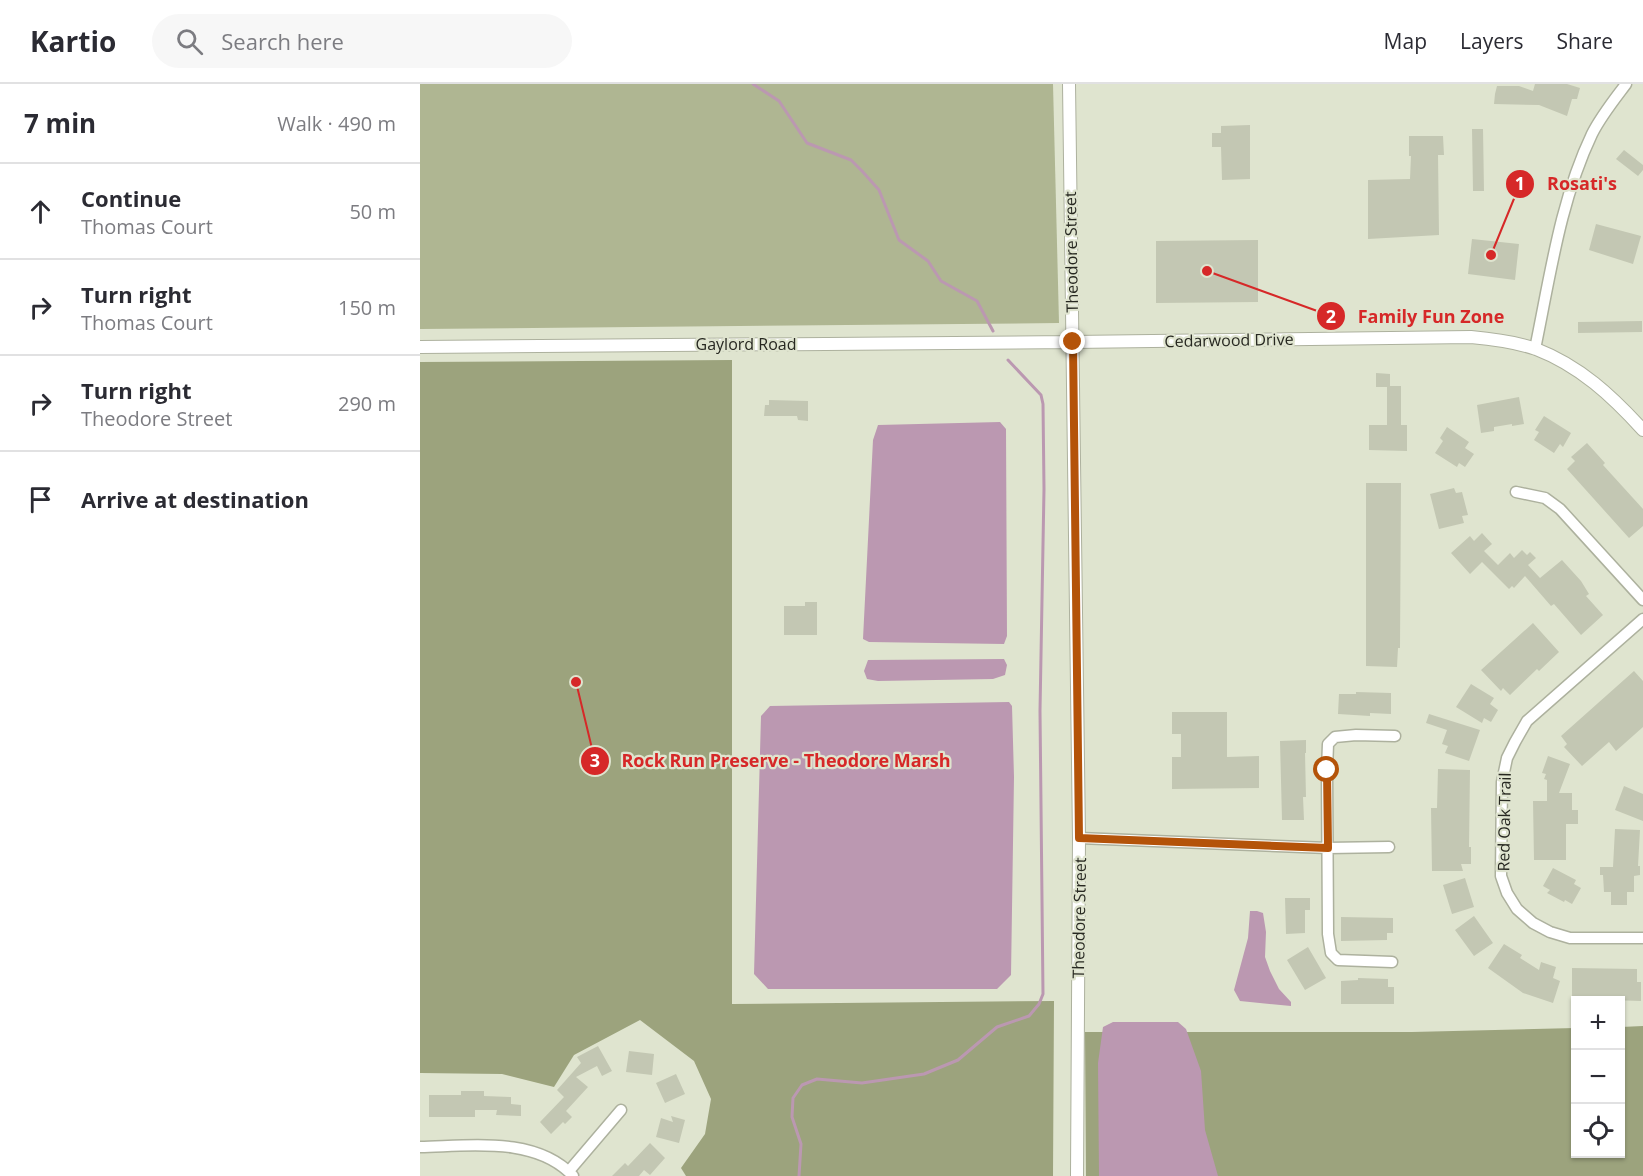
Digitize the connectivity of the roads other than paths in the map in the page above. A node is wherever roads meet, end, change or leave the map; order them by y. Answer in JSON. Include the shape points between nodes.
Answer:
{"nodes":[{"id":1,"x":1069,"y":84,"type":"edge"},
{"id":2,"x":1626,"y":84,"type":"edge"},
{"id":3,"x":1073,"y":342,"type":"junction"},
{"id":4,"x":420,"y":347,"type":"edge"},
{"id":5,"x":1535,"y":349,"type":"junction"},
{"id":6,"x":1643,"y":430,"type":"edge"},
{"id":7,"x":1516,"y":492,"type":"dead end"},
{"id":8,"x":1643,"y":600,"type":"edge"},
{"id":9,"x":1643,"y":619,"type":"edge"},
{"id":10,"x":1395,"y":736,"type":"dead end"},
{"id":11,"x":1079,"y":838,"type":"junction"},
{"id":12,"x":1389,"y":847,"type":"dead end"},
{"id":13,"x":1328,"y":848,"type":"junction"},
{"id":14,"x":1643,"y":938,"type":"edge"},
{"id":15,"x":1392,"y":962,"type":"dead end"},
{"id":16,"x":621,"y":1110,"type":"dead end"},
{"id":17,"x":420,"y":1147,"type":"edge"},
{"id":18,"x":571,"y":1174,"type":"edge"},
{"id":19,"x":1077,"y":1176,"type":"edge"}],
"edges":[{"from":1,"to":3,"type":"street","name":"Theodore Street"},
{"from":2,"to":5,"type":"street","via":[[1593,133],[1565,205]]},
{"from":3,"to":4,"type":"street","name":"Gaylord Road"},
{"from":3,"to":5,"type":"street","name":"Cedarwood Drive","via":[[1471,337]]},
{"from":3,"to":11,"type":"street","name":"Theodore Street"},
{"from":5,"to":6,"type":"street","name":"Cedarwood Drive","via":[[1580,371],[1619,403]]},
{"from":7,"to":8,"type":"street","via":[[1545,498],[1560,509]]},
{"from":9,"to":14,"type":"street","name":"Red Oak Trail","via":[[1527,721],[1507,758],[1502,782],[1501,864],[1501,876],[1517,909],[1550,932],[1570,938]]},
{"from":10,"to":13,"type":"street","via":[[1335,737],[1328,744]]},
{"from":11,"to":13,"type":"street"},
{"from":11,"to":19,"type":"street","name":"Theodore Street"},
{"from":12,"to":13,"type":"street"},
{"from":13,"to":15,"type":"street","via":[[1331,952],[1338,960]]},
{"from":16,"to":18,"type":"street"},
{"from":17,"to":18,"type":"street","via":[[527,1149],[550,1158]]}]}
